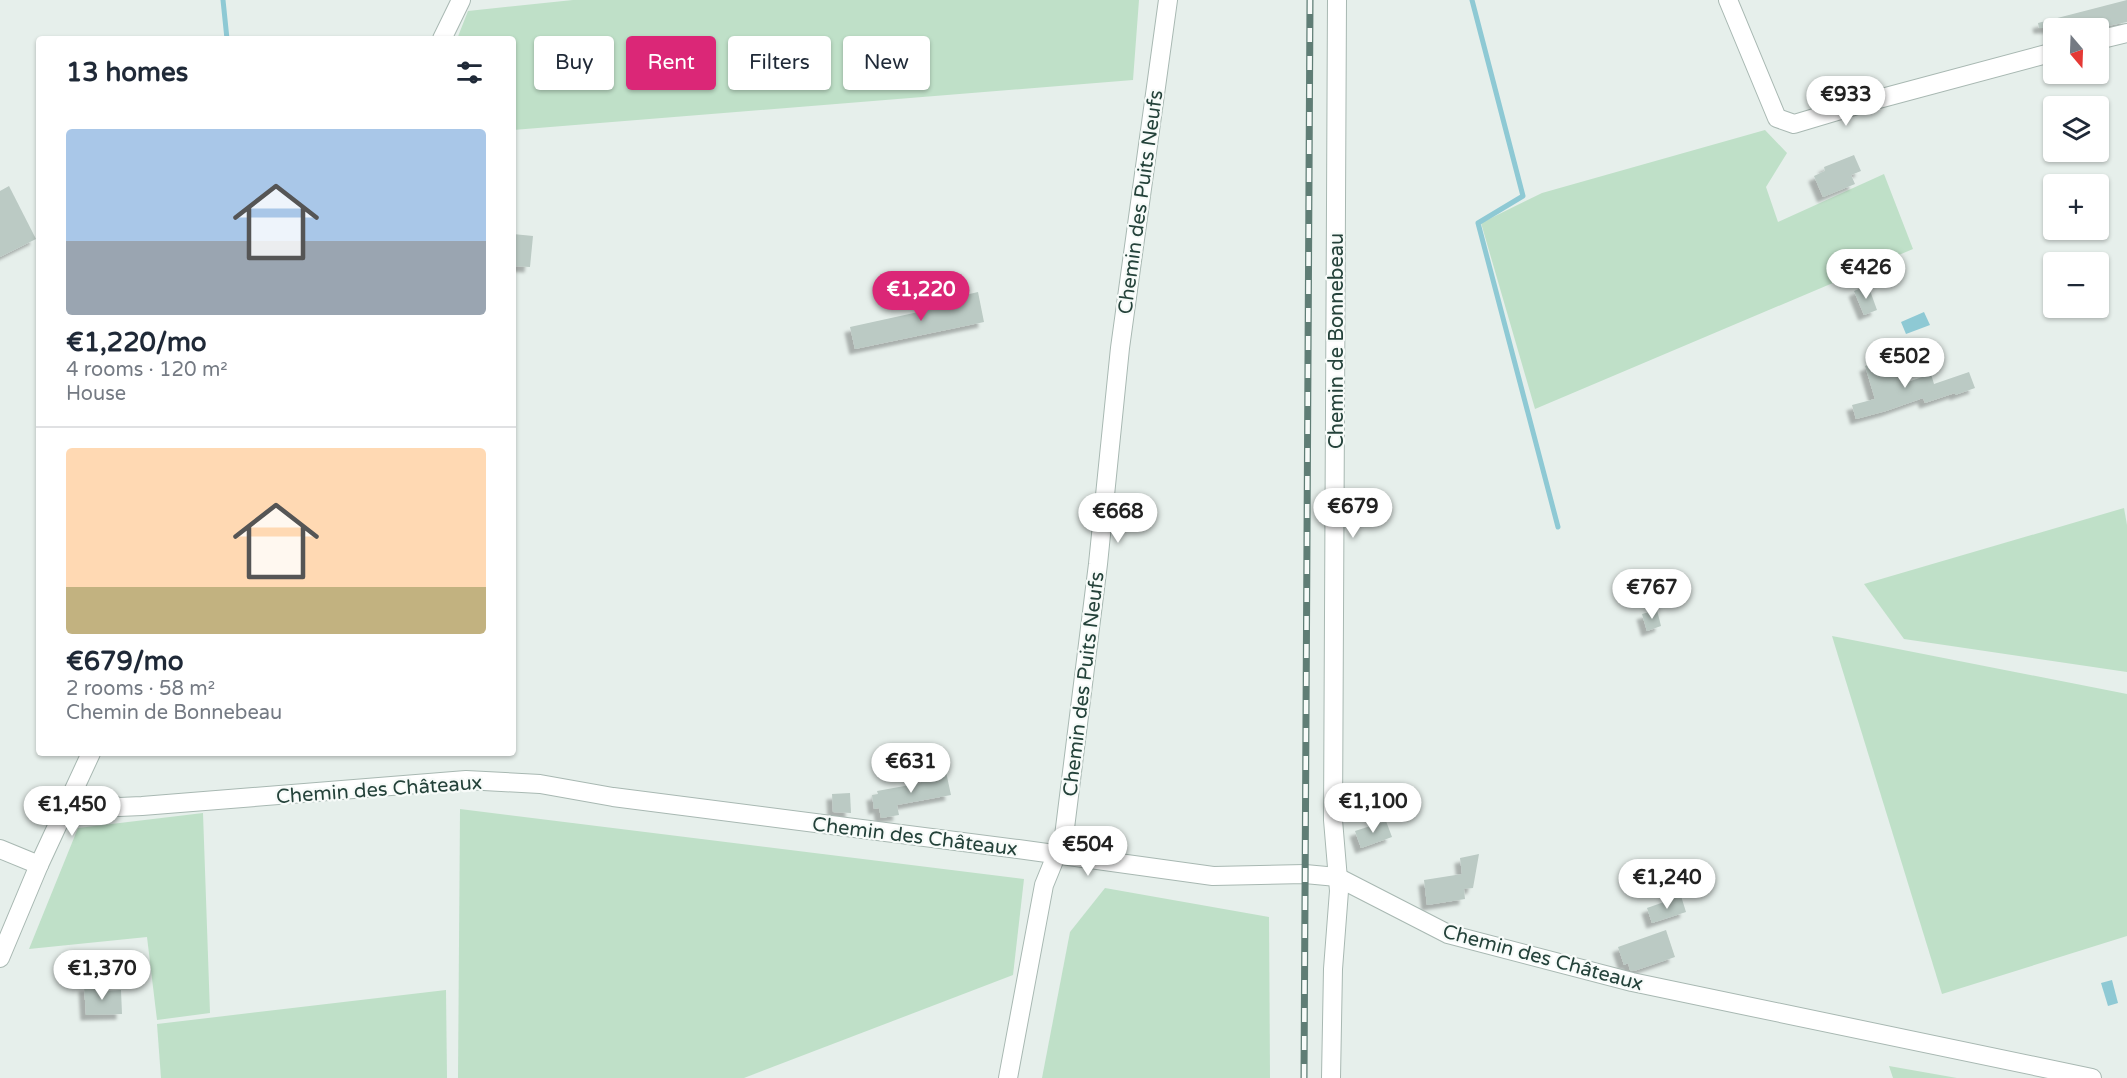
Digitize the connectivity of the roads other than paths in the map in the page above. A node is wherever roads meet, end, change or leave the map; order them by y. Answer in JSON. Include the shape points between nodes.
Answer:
{"nodes":[{"id":1,"x":461,"y":0,"type":"edge"},
{"id":2,"x":1168,"y":0,"type":"edge"},
{"id":3,"x":1337,"y":0,"type":"edge"},
{"id":4,"x":1728,"y":0,"type":"edge"},
{"id":5,"x":2127,"y":33,"type":"edge"},
{"id":6,"x":443,"y":36,"type":"edge"},
{"id":7,"x":2109,"y":37,"type":"edge"},
{"id":8,"x":2043,"y":55,"type":"edge"},
{"id":9,"x":90,"y":756,"type":"edge"},
{"id":10,"x":71,"y":794,"type":"junction"},
{"id":11,"x":0,"y":849,"type":"edge"},
{"id":12,"x":1056,"y":855,"type":"junction"},
{"id":13,"x":39,"y":865,"type":"junction"},
{"id":14,"x":1337,"y":877,"type":"junction"},
{"id":15,"x":0,"y":958,"type":"edge"},
{"id":16,"x":1008,"y":1078,"type":"edge"},
{"id":17,"x":1332,"y":1078,"type":"edge"},
{"id":18,"x":2092,"y":1078,"type":"edge"}],
"edges":[{"from":1,"to":6,"type":"street"},
{"from":2,"to":12,"type":"street","name":"Chemin des Puits Neufs","via":[[1120,348],[1077,738],[1064,836]]},
{"from":3,"to":14,"type":"street","name":"Chemin de Bonnebeau"},
{"from":4,"to":8,"type":"street","via":[[1777,118],[1794,124]]},
{"from":5,"to":7,"type":"street"},
{"from":9,"to":10,"type":"street"},
{"from":10,"to":12,"type":"street","name":"Chemin des Châteaux","via":[[119,807],[466,780],[540,784]]},
{"from":10,"to":13,"type":"street"},
{"from":11,"to":13,"type":"street"},
{"from":12,"to":14,"type":"street","name":"Chemin des Châteaux","via":[[1213,876]]},
{"from":12,"to":16,"type":"street","name":"Chemin des Puits Neufs","via":[[1044,885]]},
{"from":13,"to":15,"type":"street"},
{"from":14,"to":17,"type":"street","name":"Chemin de Bonnebeau"},
{"from":14,"to":18,"type":"street","name":"Chemin des Châteaux","via":[[1448,934],[1632,982]]}]}
